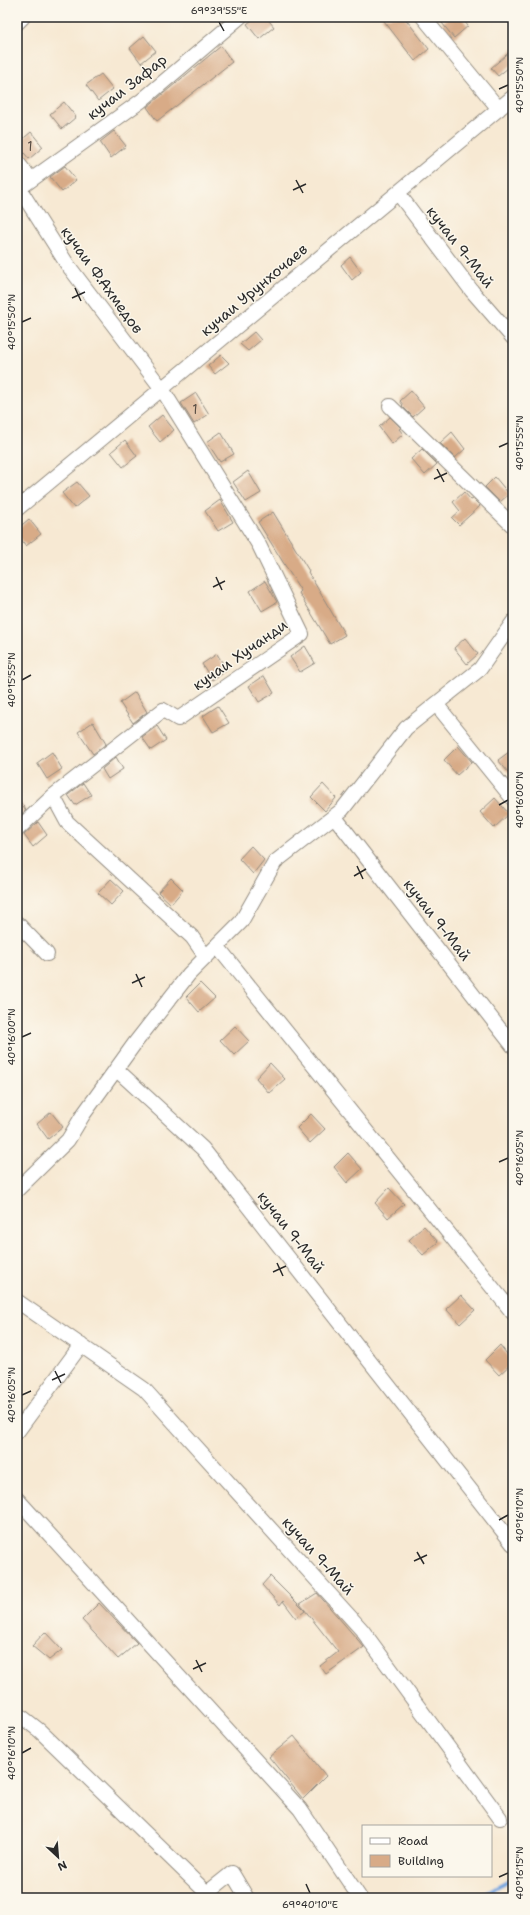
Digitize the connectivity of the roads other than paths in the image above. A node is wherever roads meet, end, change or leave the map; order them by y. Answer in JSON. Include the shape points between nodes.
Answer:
{"nodes":[{"id":1,"x":23,"y":17,"type":"edge"},
{"id":2,"x":240,"y":17,"type":"edge"},
{"id":3,"x":424,"y":17,"type":"edge"},
{"id":4,"x":17,"y":23,"type":"edge"},
{"id":5,"x":513,"y":98,"type":"edge"},
{"id":6,"x":500,"y":109,"type":"junction"},
{"id":7,"x":17,"y":162,"type":"edge"},
{"id":8,"x":31,"y":179,"type":"junction"},
{"id":9,"x":18,"y":189,"type":"edge"},
{"id":10,"x":398,"y":193,"type":"junction"},
{"id":11,"x":513,"y":338,"type":"edge"},
{"id":12,"x":162,"y":389,"type":"junction"},
{"id":13,"x":390,"y":406,"type":"dead end"},
{"id":14,"x":17,"y":509,"type":"edge"},
{"id":15,"x":513,"y":526,"type":"edge"},
{"id":16,"x":513,"y":622,"type":"edge"},
{"id":17,"x":436,"y":704,"type":"junction"},
{"id":18,"x":53,"y":796,"type":"junction"},
{"id":19,"x":513,"y":799,"type":"edge"},
{"id":20,"x":334,"y":816,"type":"junction"},
{"id":21,"x":17,"y":830,"type":"edge"},
{"id":22,"x":17,"y":923,"type":"edge"},
{"id":23,"x":217,"y":946,"type":"junction"},
{"id":24,"x":47,"y":954,"type":"dead end"},
{"id":25,"x":206,"y":957,"type":"junction"},
{"id":26,"x":513,"y":1046,"type":"edge"},
{"id":27,"x":116,"y":1069,"type":"junction"},
{"id":28,"x":17,"y":1190,"type":"edge"},
{"id":29,"x":17,"y":1301,"type":"edge"},
{"id":30,"x":513,"y":1313,"type":"edge"},
{"id":31,"x":81,"y":1345,"type":"junction"},
{"id":32,"x":17,"y":1432,"type":"edge"},
{"id":33,"x":17,"y":1499,"type":"edge"},
{"id":34,"x":513,"y":1544,"type":"edge"},
{"id":35,"x":17,"y":1713,"type":"edge"},
{"id":36,"x":500,"y":1818,"type":"dead end"},
{"id":37,"x":247,"y":1898,"type":"edge"},
{"id":38,"x":360,"y":1898,"type":"edge"}],
"edges":[{"from":1,"to":4,"type":"street"},
{"from":2,"to":8,"type":"street","name":"кучаи Зафар","via":[[141,100]]},
{"from":3,"to":6,"type":"street"},
{"from":5,"to":6,"type":"street","name":"кучаи Урунхочаев"},
{"from":6,"to":10,"type":"street","name":"кучаи Урунхочаев"},
{"from":7,"to":8,"type":"street"},
{"from":8,"to":9,"type":"street","name":"кучаи Ф.Ахмедов"},
{"from":9,"to":12,"type":"street","name":"кучаи Ф.Ахмедов","via":[[67,264]]},
{"from":10,"to":11,"type":"street","name":"кучаи 9-Май","via":[[472,292]]},
{"from":10,"to":12,"type":"street","name":"кучаи Урунхочаев"},
{"from":12,"to":14,"type":"street","name":"кучаи Урунхочаев"},
{"from":12,"to":18,"type":"street","name":"кучаи Хучанди","via":[[259,545],[302,634],[178,719],[163,710]]},
{"from":13,"to":15,"type":"street"},
{"from":16,"to":17,"type":"street","via":[[480,669]]},
{"from":17,"to":19,"type":"street"},
{"from":17,"to":20,"type":"street","via":[[406,728],[342,810]]},
{"from":18,"to":21,"type":"street","name":"кучаи Хучанди"},
{"from":18,"to":25,"type":"street","via":[[67,822],[192,937]]},
{"from":20,"to":23,"type":"street","via":[[275,862],[241,922]]},
{"from":20,"to":26,"type":"street","name":"кучаи 9-Май"},
{"from":22,"to":24,"type":"street"},
{"from":23,"to":25,"type":"street"},
{"from":23,"to":30,"type":"street"},
{"from":25,"to":27,"type":"street","via":[[189,974]]},
{"from":27,"to":28,"type":"street","via":[[83,1114],[68,1140]]},
{"from":27,"to":34,"type":"street","name":"кучаи 9-Май","via":[[203,1148]]},
{"from":29,"to":31,"type":"street","name":"кучаи 9-Май"},
{"from":31,"to":32,"type":"street"},
{"from":31,"to":36,"type":"street","name":"кучаи 9-Май","via":[[144,1389],[362,1630]]},
{"from":33,"to":38,"type":"street","via":[[300,1809]]},
{"from":35,"to":37,"type":"street","via":[[40,1731],[207,1893],[232,1873]]}]}
